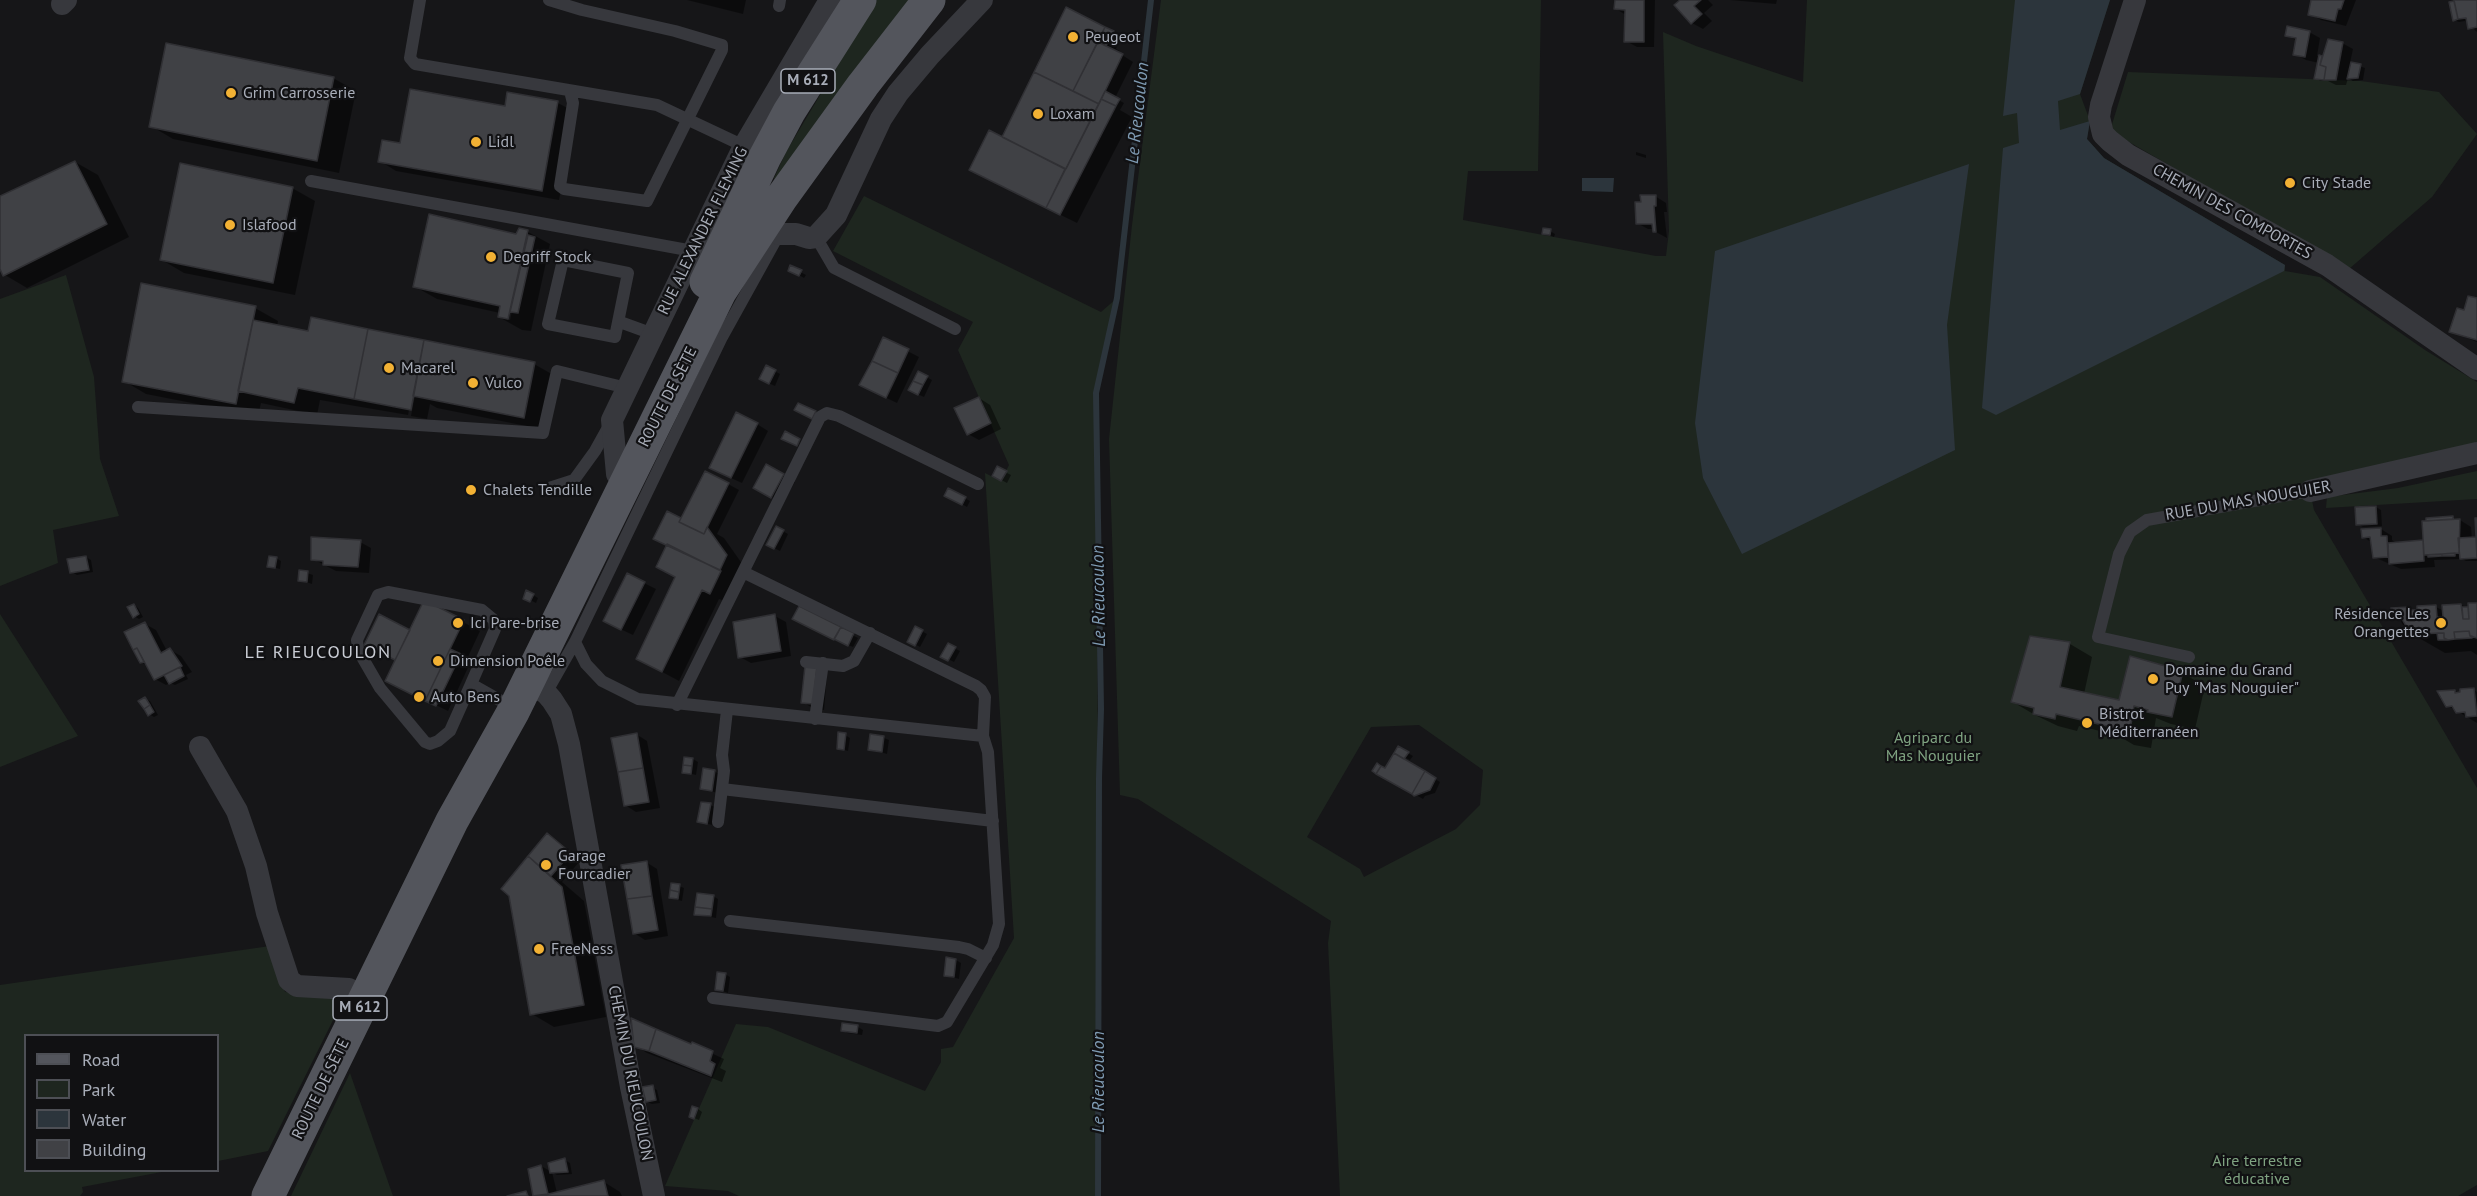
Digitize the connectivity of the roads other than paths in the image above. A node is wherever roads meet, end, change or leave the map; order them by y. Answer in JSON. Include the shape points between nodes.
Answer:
{"nodes":[{"id":1,"x":420,"y":0,"type":"edge"},
{"id":2,"x":549,"y":0,"type":"edge"},
{"id":3,"x":830,"y":0,"type":"edge"},
{"id":4,"x":860,"y":0,"type":"edge"},
{"id":5,"x":929,"y":0,"type":"edge"},
{"id":6,"x":950,"y":0,"type":"edge"},
{"id":7,"x":982,"y":0,"type":"edge"},
{"id":8,"x":2135,"y":0,"type":"edge"},
{"id":9,"x":900,"y":37,"type":"junction"},
{"id":10,"x":570,"y":91,"type":"junction"},
{"id":11,"x":688,"y":119,"type":"junction"},
{"id":12,"x":754,"y":152,"type":"junction"},
{"id":13,"x":311,"y":181,"type":"dead end"},
{"id":14,"x":788,"y":224,"type":"junction"},
{"id":15,"x":693,"y":251,"type":"junction"},
{"id":16,"x":620,"y":322,"type":"junction"},
{"id":17,"x":955,"y":329,"type":"dead end"},
{"id":18,"x":653,"y":334,"type":"junction"},
{"id":19,"x":2477,"y":369,"type":"edge"},
{"id":20,"x":627,"y":388,"type":"junction"},
{"id":21,"x":138,"y":407,"type":"dead end"},
{"id":22,"x":612,"y":420,"type":"junction"},
{"id":23,"x":2477,"y":453,"type":"edge"},
{"id":24,"x":617,"y":474,"type":"junction"},
{"id":25,"x":978,"y":484,"type":"dead end"},
{"id":26,"x":546,"y":489,"type":"dead end"},
{"id":27,"x":2310,"y":491,"type":"joint"},
{"id":28,"x":743,"y":572,"type":"junction"},
{"id":29,"x":870,"y":633,"type":"junction"},
{"id":30,"x":575,"y":642,"type":"junction"},
{"id":31,"x":2189,"y":657,"type":"dead end"},
{"id":32,"x":806,"y":662,"type":"dead end"},
{"id":33,"x":823,"y":663,"type":"junction"},
{"id":34,"x":471,"y":684,"type":"junction"},
{"id":35,"x":525,"y":693,"type":"junction"},
{"id":36,"x":678,"y":705,"type":"junction"},
{"id":37,"x":727,"y":710,"type":"junction"},
{"id":38,"x":815,"y":719,"type":"junction"},
{"id":39,"x":983,"y":736,"type":"junction"},
{"id":40,"x":200,"y":747,"type":"dead end"},
{"id":41,"x":722,"y":789,"type":"junction"},
{"id":42,"x":993,"y":821,"type":"junction"},
{"id":43,"x":718,"y":822,"type":"dead end"},
{"id":44,"x":730,"y":921,"type":"dead end"},
{"id":45,"x":986,"y":958,"type":"junction"},
{"id":46,"x":365,"y":998,"type":"junction"},
{"id":47,"x":714,"y":998,"type":"dead end"},
{"id":48,"x":268,"y":1196,"type":"edge"},
{"id":49,"x":654,"y":1196,"type":"edge"}],
"edges":[{"from":1,"to":10,"type":"lane","via":[[410,58],[416,64]]},
{"from":2,"to":11,"type":"lane","via":[[722,45]]},
{"from":3,"to":12,"type":"street","name":"RUE ALEXANDER FLEMING"},
{"from":4,"to":12,"type":"main road","name":"ROUTE DE SÈTE","number":"M 612","via":[[789,112]]},
{"from":5,"to":9,"type":"main road","name":"ROUTE DE SÈTE","number":"M 612"},
{"from":6,"to":9,"type":"main road","number":"M 612","via":[[920,32]]},
{"from":7,"to":14,"type":"street","via":[[898,93],[881,119],[836,215]]},
{"from":8,"to":19,"type":"street","name":"CHEMIN DES COMPORTES","via":[[2098,117],[2103,134],[2128,155],[2327,265]]},
{"from":9,"to":14,"type":"main road","name":"ROUTE DE SÈTE","number":"M 612"},
{"from":10,"to":11,"type":"lane","via":[[657,105]]},
{"from":10,"to":11,"type":"lane","via":[[573,104],[560,186],[564,189],[647,201]]},
{"from":11,"to":12,"type":"lane"},
{"from":12,"to":14,"type":"street","via":[[769,172],[761,199]]},
{"from":12,"to":15,"type":"street","name":"RUE ALEXANDER FLEMING"},
{"from":12,"to":24,"type":"main road","name":"ROUTE DE SÈTE","number":"M 612"},
{"from":13,"to":15,"type":"lane"},
{"from":14,"to":17,"type":"lane","via":[[834,268]]},
{"from":14,"to":30,"type":"lane","via":[[722,337]]},
{"from":14,"to":35,"type":"main road","name":"ROUTE DE SÈTE","number":"M 612","via":[[720,292]]},
{"from":15,"to":18,"type":"street","name":"RUE ALEXANDER FLEMING"},
{"from":16,"to":16,"type":"lane","via":[[615,338],[548,324],[563,260],[628,273]]},
{"from":16,"to":18,"type":"lane"},
{"from":18,"to":20,"type":"street","name":"RUE ALEXANDER FLEMING"},
{"from":20,"to":21,"type":"lane","via":[[557,372],[543,433]]},
{"from":20,"to":22,"type":"street","name":"RUE ALEXANDER FLEMING"},
{"from":22,"to":24,"type":"street"},
{"from":22,"to":26,"type":"lane","via":[[574,480]]},
{"from":23,"to":27,"type":"street","name":"RUE DU MAS NOUGUIER"},
{"from":24,"to":35,"type":"main road","name":"ROUTE DE SÈTE","number":"M 612"},
{"from":25,"to":28,"type":"lane","via":[[827,413],[819,417]]},
{"from":27,"to":31,"type":"lane","name":"RUE DU MAS NOUGUIER","via":[[2147,520],[2130,532],[2119,554],[2098,637]]},
{"from":28,"to":29,"type":"lane"},
{"from":28,"to":36,"type":"lane"},
{"from":29,"to":33,"type":"lane","via":[[854,661],[843,666]]},
{"from":29,"to":39,"type":"lane","via":[[976,686],[985,696]]},
{"from":30,"to":35,"type":"lane"},
{"from":30,"to":36,"type":"lane","via":[[586,664],[602,681],[638,699]]},
{"from":32,"to":33,"type":"lane"},
{"from":33,"to":38,"type":"lane"},
{"from":34,"to":34,"type":"lane","via":[[495,629],[494,620],[482,610],[388,592],[378,596],[357,640],[358,650],[380,688],[425,742],[438,741],[450,731]]},
{"from":34,"to":35,"type":"lane"},
{"from":35,"to":46,"type":"main road","name":"ROUTE DE SÈTE","number":"M 612","via":[[452,821]]},
{"from":35,"to":49,"type":"street","name":"CHEMIN DU RIEUCOULON","via":[[561,714]]},
{"from":36,"to":37,"type":"lane"},
{"from":37,"to":38,"type":"lane"},
{"from":37,"to":41,"type":"lane"},
{"from":38,"to":39,"type":"lane"},
{"from":39,"to":42,"type":"lane","via":[[988,752]]},
{"from":40,"to":46,"type":"street","via":[[237,811],[289,980],[297,986],[349,989]]},
{"from":41,"to":42,"type":"lane"},
{"from":41,"to":43,"type":"lane"},
{"from":42,"to":45,"type":"lane","via":[[999,924]]},
{"from":44,"to":45,"type":"lane","via":[[959,947]]},
{"from":45,"to":47,"type":"lane","via":[[947,1022],[938,1026]]},
{"from":46,"to":48,"type":"main road","name":"ROUTE DE SÈTE","number":"M 612"}]}
